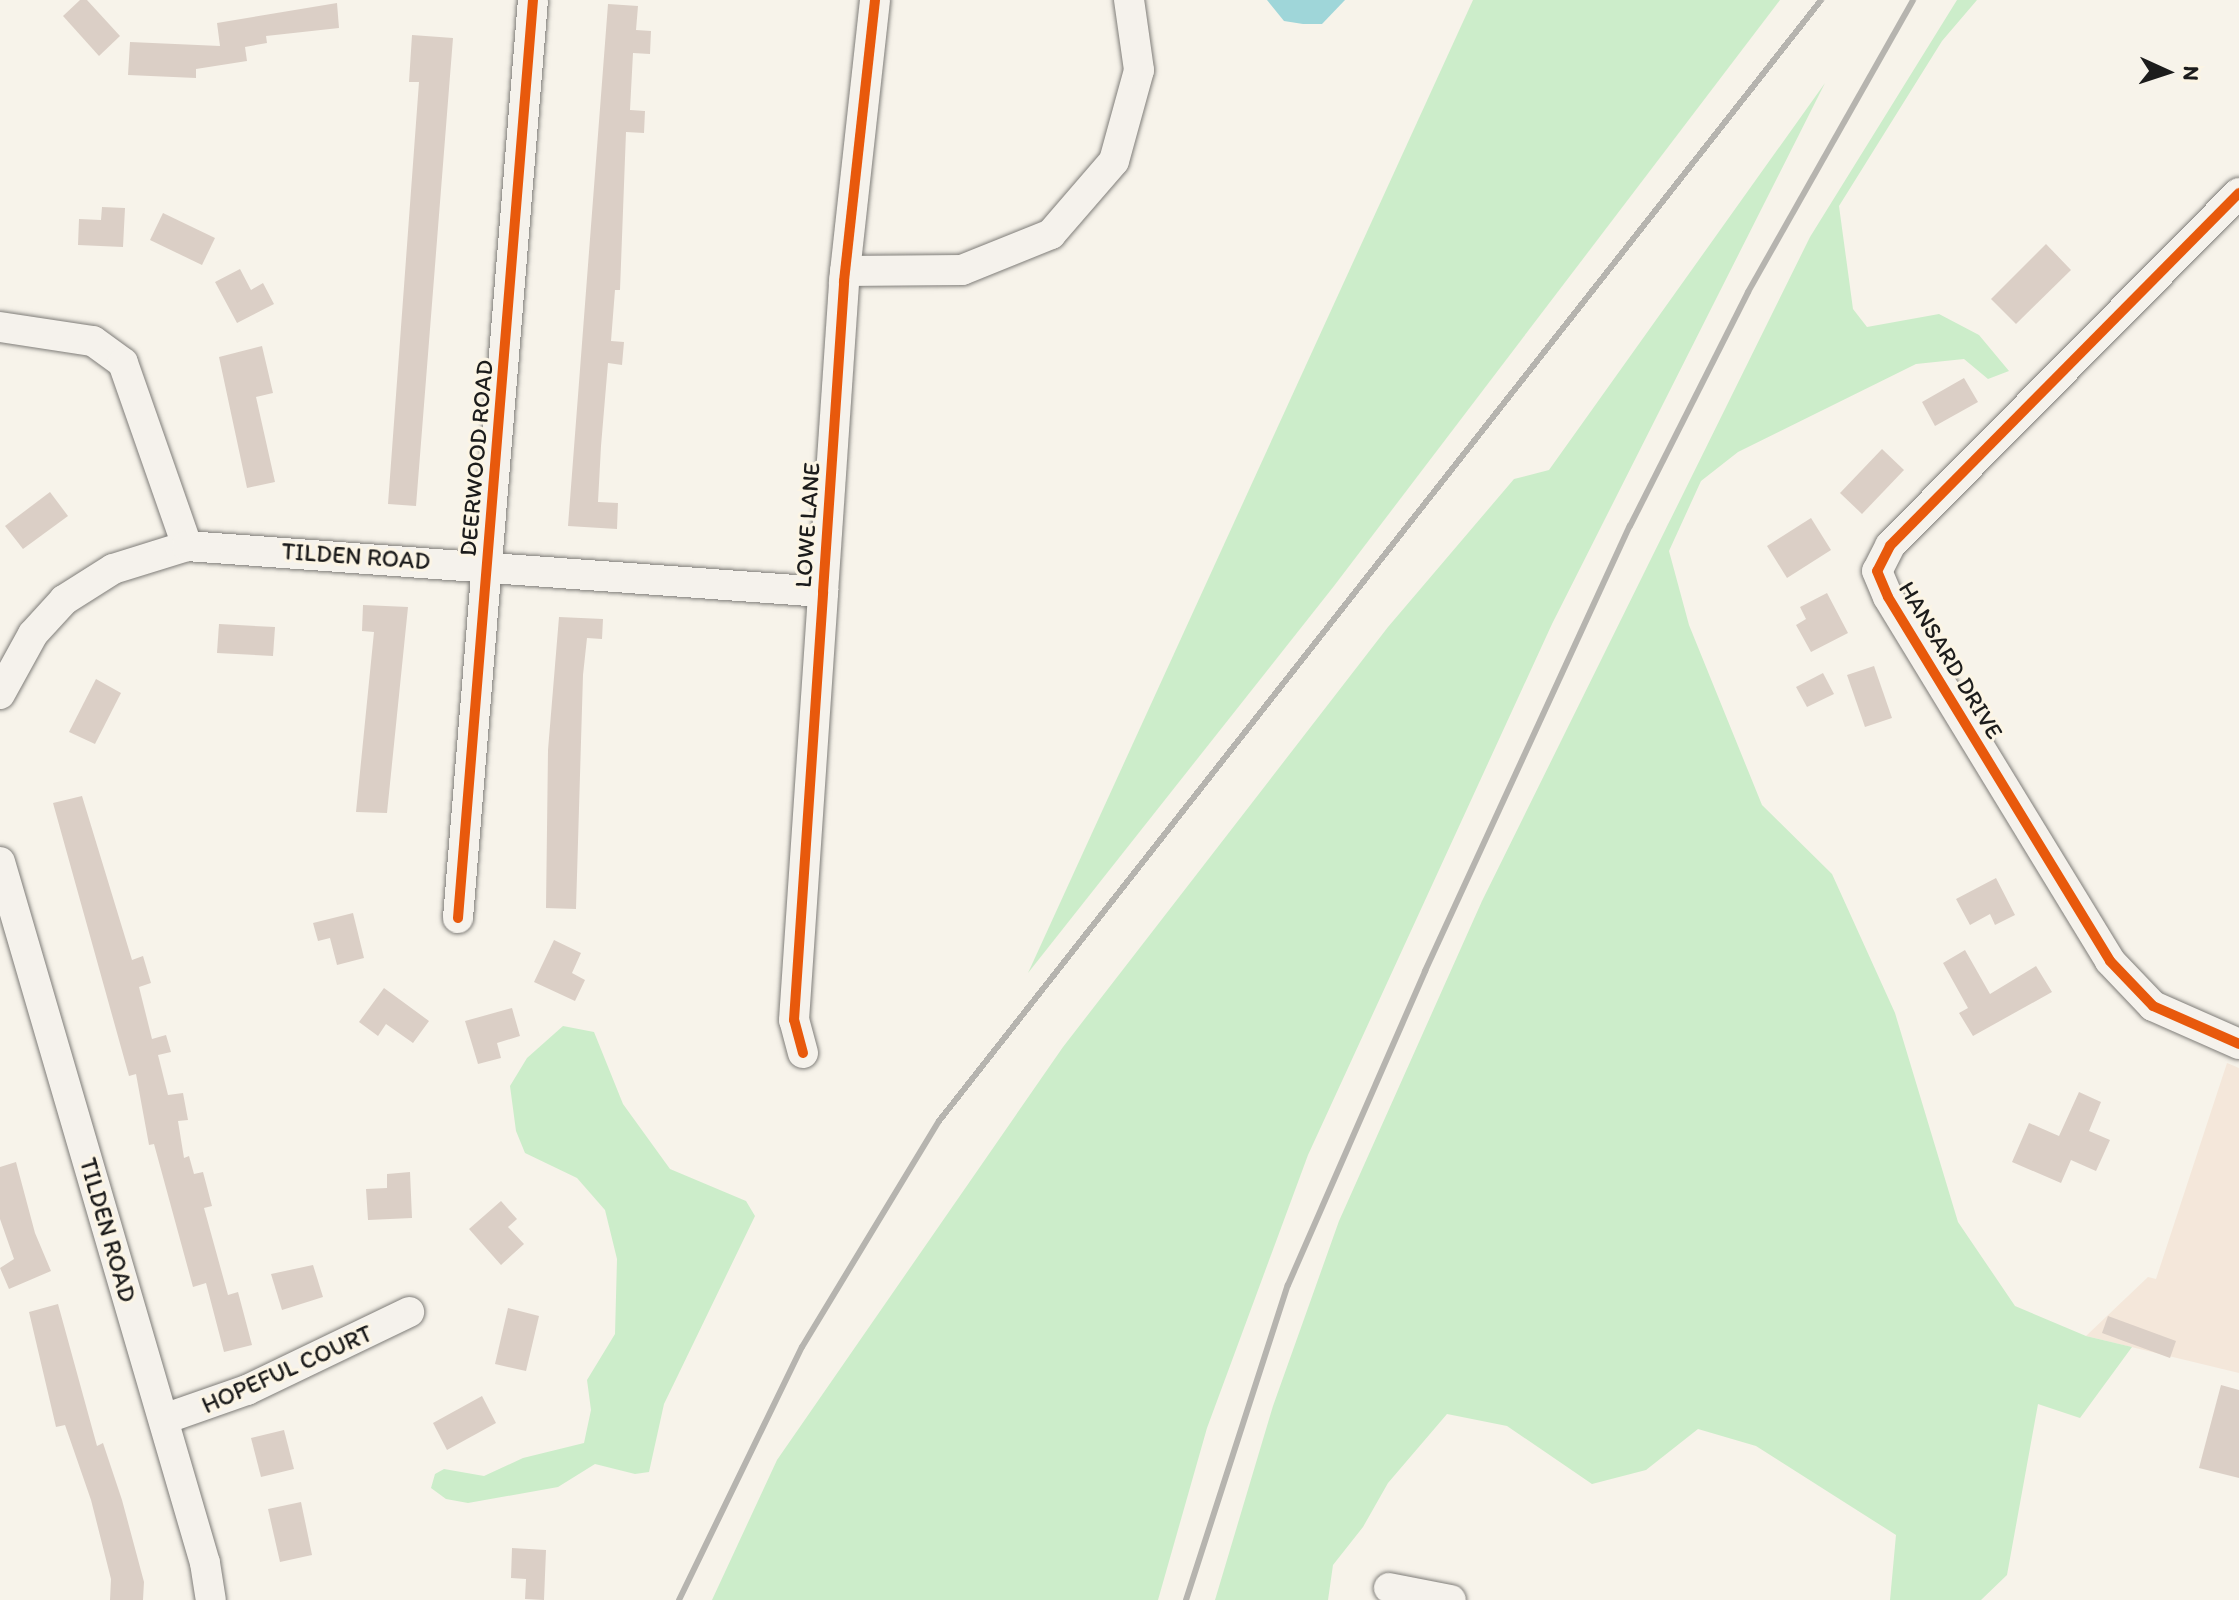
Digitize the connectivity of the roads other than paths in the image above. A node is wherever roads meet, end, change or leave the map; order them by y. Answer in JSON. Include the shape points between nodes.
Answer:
{"nodes":[{"id":1,"x":533,"y":0,"type":"edge"},
{"id":2,"x":875,"y":0,"type":"edge"},
{"id":3,"x":1129,"y":0,"type":"edge"},
{"id":4,"x":2239,"y":193,"type":"edge"},
{"id":5,"x":845,"y":271,"type":"junction"},
{"id":6,"x":0,"y":327,"type":"edge"},
{"id":7,"x":187,"y":546,"type":"junction"},
{"id":8,"x":488,"y":566,"type":"junction"},
{"id":9,"x":823,"y":592,"type":"junction"},
{"id":10,"x":0,"y":694,"type":"edge"},
{"id":11,"x":0,"y":862,"type":"edge"},
{"id":12,"x":6,"y":902,"type":"edge"},
{"id":13,"x":458,"y":918,"type":"dead end"},
{"id":14,"x":2239,"y":1044,"type":"edge"},
{"id":15,"x":803,"y":1053,"type":"dead end"},
{"id":16,"x":409,"y":1312,"type":"dead end"},
{"id":17,"x":164,"y":1419,"type":"junction"},
{"id":18,"x":1389,"y":1588,"type":"dead end"},
{"id":19,"x":211,"y":1600,"type":"edge"},
{"id":20,"x":1451,"y":1600,"type":"edge"}],
"edges":[{"from":1,"to":8,"type":"street","name":"DEERWOOD ROAD"},
{"from":2,"to":5,"type":"street","name":"LOWE LANE"},
{"from":3,"to":5,"type":"street","via":[[1139,70],[1114,161],[1051,234],[962,270]]},
{"from":4,"to":14,"type":"street","name":"HANSARD DRIVE","via":[[1890,546],[1877,571],[2110,961],[2153,1006]]},
{"from":5,"to":9,"type":"street","name":"LOWE LANE"},
{"from":6,"to":7,"type":"street","via":[[93,341],[123,363]]},
{"from":7,"to":8,"type":"street","name":"TILDEN ROAD"},
{"from":7,"to":10,"type":"street","name":"TILDEN ROAD","via":[[113,569],[64,600],[33,634]]},
{"from":8,"to":9,"type":"street","name":"TILDEN ROAD"},
{"from":8,"to":13,"type":"street","name":"DEERWOOD ROAD"},
{"from":9,"to":15,"type":"street","name":"LOWE LANE","via":[[794,1020]]},
{"from":11,"to":12,"type":"street","name":"TILDEN ROAD"},
{"from":12,"to":17,"type":"street","name":"TILDEN ROAD"},
{"from":16,"to":17,"type":"street","name":"HOPEFUL COURT","via":[[247,1390]]},
{"from":17,"to":19,"type":"street","name":"TILDEN ROAD"},
{"from":18,"to":20,"type":"street"}]}
